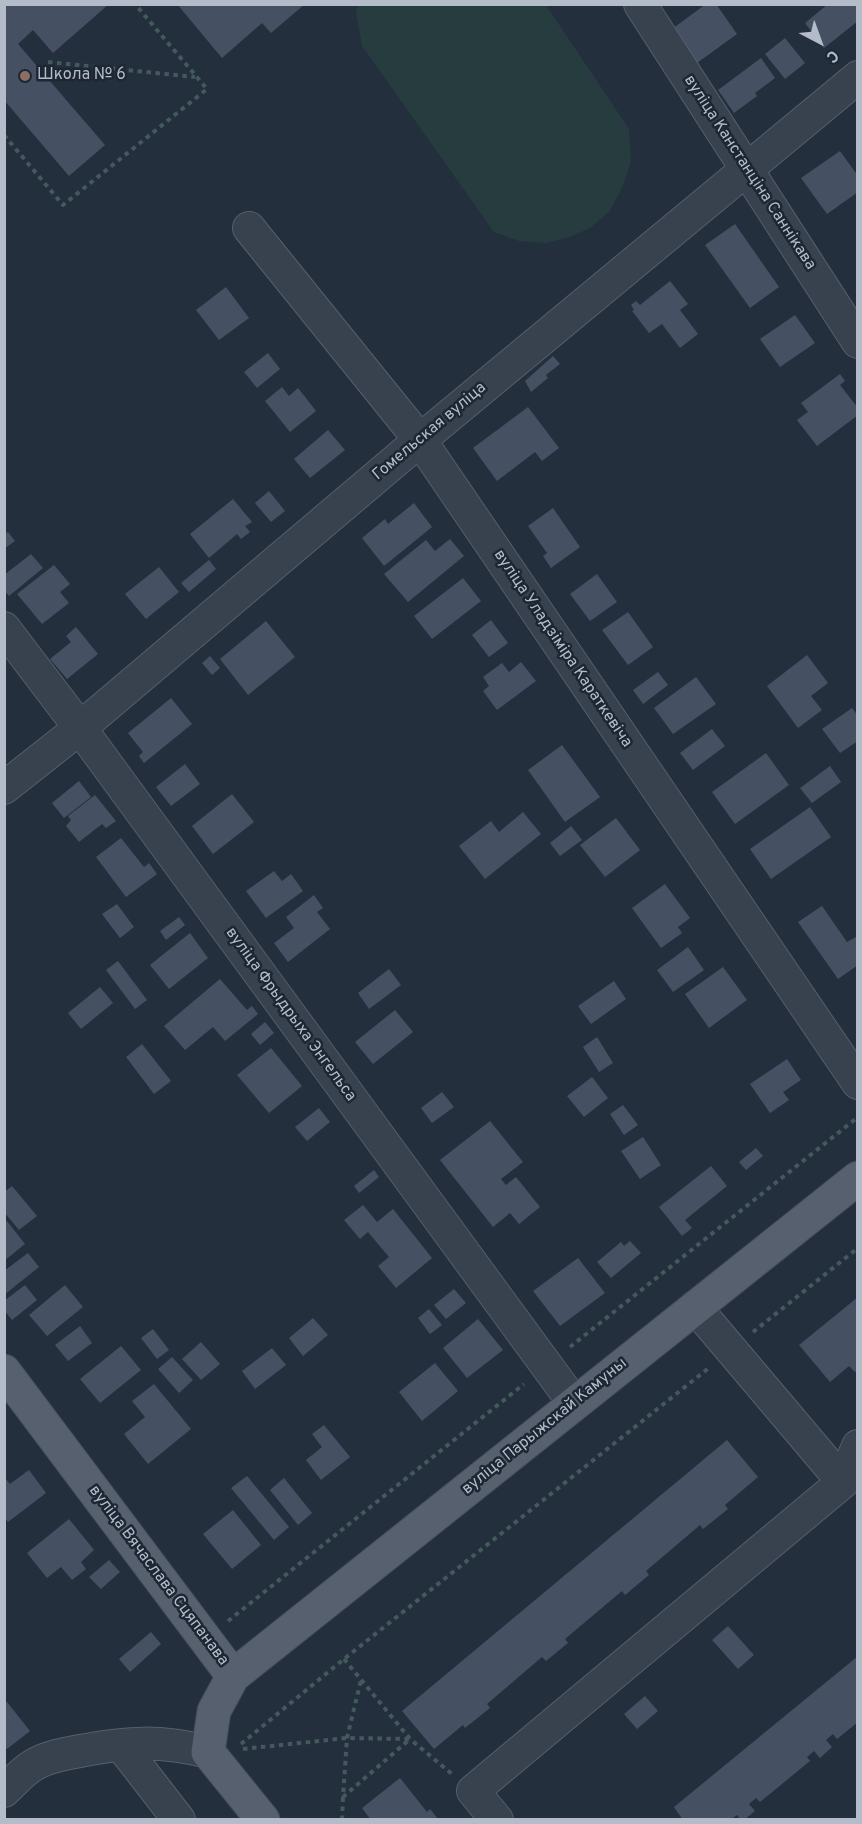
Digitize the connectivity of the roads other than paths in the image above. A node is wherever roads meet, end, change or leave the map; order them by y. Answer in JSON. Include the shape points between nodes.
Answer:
{"nodes":[{"id":1,"x":640,"y":4,"type":"edge"},
{"id":2,"x":858,"y":77,"type":"edge"},
{"id":3,"x":746,"y":169,"type":"junction"},
{"id":4,"x":249,"y":228,"type":"dead end"},
{"id":5,"x":858,"y":342,"type":"edge"},
{"id":6,"x":420,"y":440,"type":"junction"},
{"id":7,"x":4,"y":627,"type":"edge"},
{"id":8,"x":80,"y":728,"type":"junction"},
{"id":9,"x":4,"y":788,"type":"edge"},
{"id":10,"x":858,"y":1083,"type":"edge"},
{"id":11,"x":858,"y":1178,"type":"edge"},
{"id":12,"x":695,"y":1307,"type":"junction"},
{"id":13,"x":4,"y":1371,"type":"edge"},
{"id":14,"x":574,"y":1403,"type":"junction"},
{"id":15,"x":858,"y":1446,"type":"edge"},
{"id":16,"x":843,"y":1482,"type":"junction"},
{"id":17,"x":233,"y":1676,"type":"junction"},
{"id":18,"x":121,"y":1745,"type":"junction"},
{"id":19,"x":208,"y":1752,"type":"junction"},
{"id":20,"x":4,"y":1791,"type":"edge"},
{"id":21,"x":179,"y":1820,"type":"edge"},
{"id":22,"x":263,"y":1820,"type":"edge"},
{"id":23,"x":497,"y":1820,"type":"edge"}],
"edges":[{"from":1,"to":3,"type":"street","name":"вуліца Канстанціна Саннікава"},
{"from":2,"to":3,"type":"street","name":"Гомельская вуліца"},
{"from":3,"to":5,"type":"street","name":"вуліца Канстанціна Саннікава"},
{"from":3,"to":6,"type":"street","name":"Гомельская вуліца"},
{"from":4,"to":6,"type":"street","name":"вуліца Уладзіміра Караткевіча"},
{"from":6,"to":8,"type":"street","name":"Гомельская вуліца"},
{"from":6,"to":10,"type":"street","name":"вуліца Уладзіміра Караткевіча"},
{"from":7,"to":8,"type":"street","name":"вуліца Фрыдрыха Энгельса"},
{"from":8,"to":9,"type":"street","name":"Гомельская вуліца"},
{"from":8,"to":14,"type":"street","name":"вуліца Фрыдрыха Энгельса"},
{"from":11,"to":12,"type":"main road","name":"вуліца Парыжскай Камуны"},
{"from":12,"to":14,"type":"main road","name":"вуліца Парыжскай Камуны"},
{"from":12,"to":16,"type":"street"},
{"from":13,"to":17,"type":"main road","name":"вуліца Вячаслава Сцяпанава"},
{"from":14,"to":17,"type":"main road","name":"вуліца Парыжскай Камуны"},
{"from":15,"to":16,"type":"street"},
{"from":16,"to":23,"type":"street","via":[[473,1791]]},
{"from":17,"to":19,"type":"main road","name":"вуліца Вячаслава Сцяпанава","via":[[214,1712]]},
{"from":18,"to":19,"type":"street","via":[[157,1743]]},
{"from":18,"to":20,"type":"street","via":[[57,1756],[32,1766]]},
{"from":18,"to":21,"type":"street"},
{"from":19,"to":22,"type":"main road"}]}
